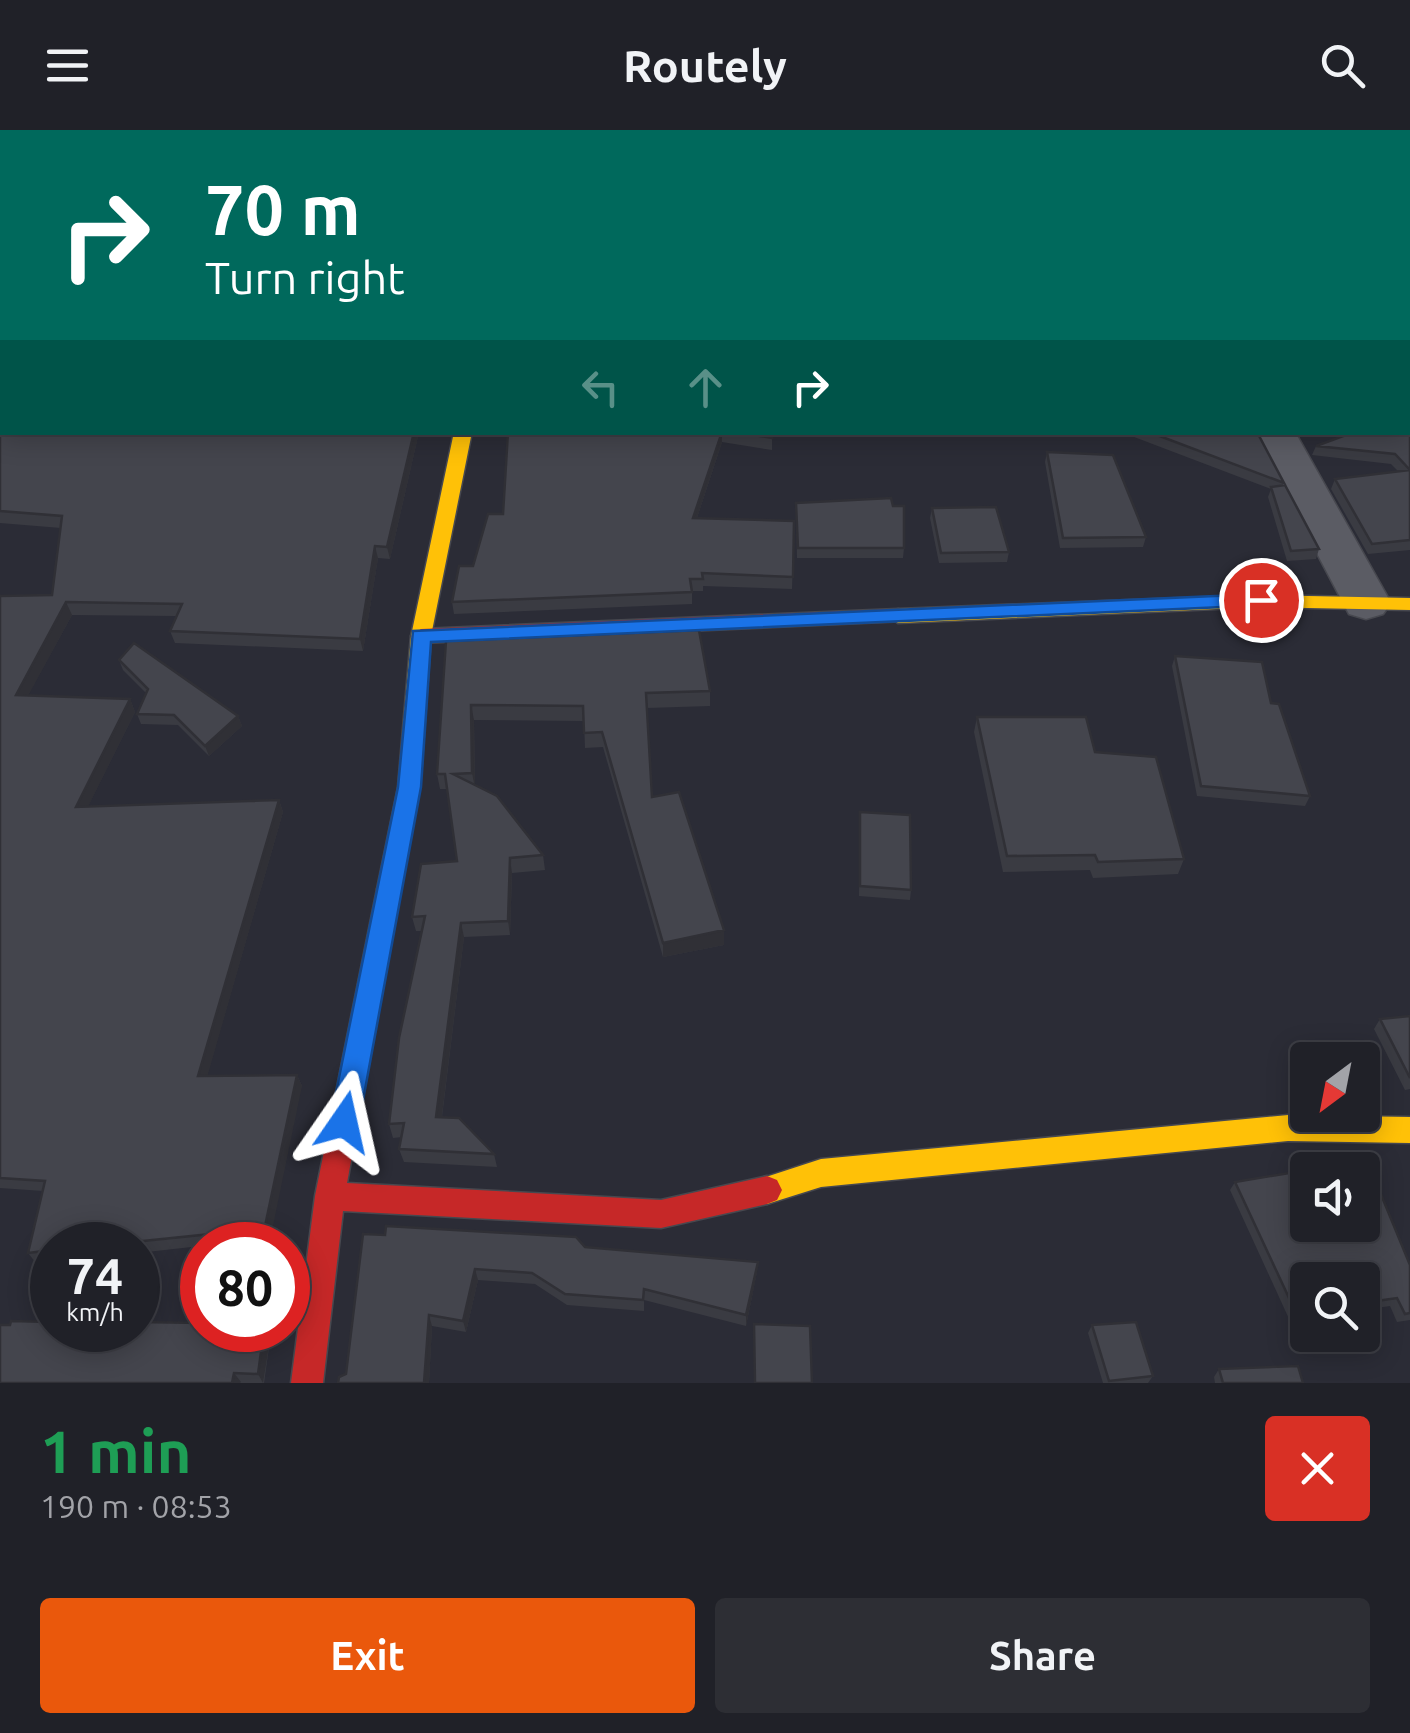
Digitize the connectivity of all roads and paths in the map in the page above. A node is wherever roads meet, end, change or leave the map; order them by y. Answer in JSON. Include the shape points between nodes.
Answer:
{"nodes":[{"id":1,"x":462,"y":435,"type":"edge"},
{"id":2,"x":1276,"y":435,"type":"edge"},
{"id":3,"x":1388,"y":604,"type":"edge"},
{"id":4,"x":421,"y":636,"type":"junction"},
{"id":5,"x":1410,"y":1130,"type":"edge"},
{"id":6,"x":330,"y":1196,"type":"junction"},
{"id":7,"x":307,"y":1383,"type":"edge"}],
"edges":[{"from":1,"to":4,"type":"main road"},
{"from":2,"to":3,"type":"street"},
{"from":3,"to":4,"type":"main road","via":[[1261,600]]},
{"from":4,"to":6,"type":"main road","via":[[409,787]]},
{"from":5,"to":6,"type":"main road","via":[[1288,1128],[821,1173],[735,1201],[662,1214]]},
{"from":6,"to":7,"type":"main road"}]}
